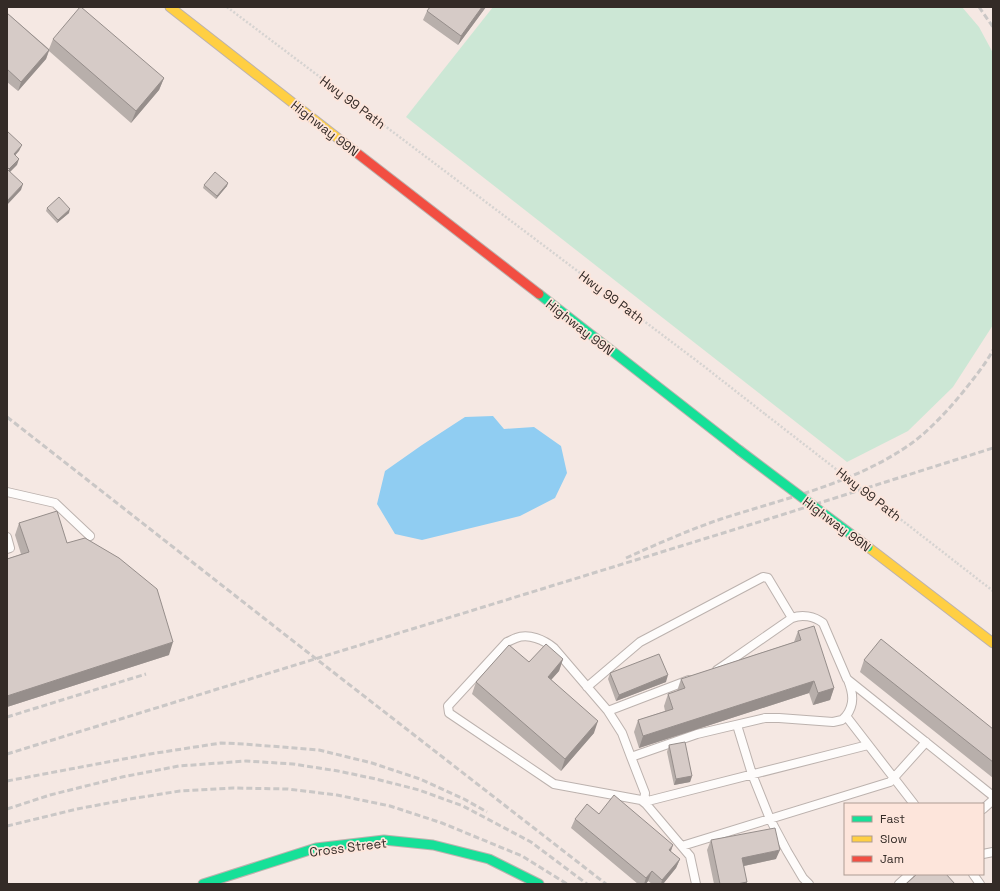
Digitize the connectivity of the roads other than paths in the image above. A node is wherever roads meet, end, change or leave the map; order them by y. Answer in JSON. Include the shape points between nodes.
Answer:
{"nodes":[{"id":1,"x":170,"y":7,"type":"edge"},
{"id":2,"x":7,"y":492,"type":"edge"},
{"id":3,"x":90,"y":536,"type":"dead end"},
{"id":4,"x":7,"y":537,"type":"edge"},
{"id":5,"x":7,"y":549,"type":"edge"},
{"id":6,"x":792,"y":618,"type":"junction"},
{"id":7,"x":993,"y":643,"type":"edge"},
{"id":8,"x":710,"y":672,"type":"edge"},
{"id":9,"x":695,"y":678,"type":"edge"},
{"id":10,"x":847,"y":679,"type":"junction"},
{"id":11,"x":587,"y":687,"type":"junction"},
{"id":12,"x":608,"y":711,"type":"junction"},
{"id":13,"x":846,"y":716,"type":"junction"},
{"id":14,"x":737,"y":725,"type":"junction"},
{"id":15,"x":926,"y":742,"type":"junction"},
{"id":16,"x":868,"y":745,"type":"junction"},
{"id":17,"x":631,"y":757,"type":"junction"},
{"id":18,"x":752,"y":774,"type":"junction"},
{"id":19,"x":893,"y":777,"type":"junction"},
{"id":20,"x":993,"y":796,"type":"edge"},
{"id":21,"x":993,"y":800,"type":"edge"},
{"id":22,"x":644,"y":802,"type":"junction"},
{"id":23,"x":913,"y":803,"type":"edge"},
{"id":24,"x":984,"y":808,"type":"edge"},
{"id":25,"x":770,"y":819,"type":"junction"},
{"id":26,"x":682,"y":846,"type":"junction"},
{"id":27,"x":909,"y":875,"type":"edge"},
{"id":28,"x":974,"y":875,"type":"edge"},
{"id":29,"x":203,"y":884,"type":"edge"},
{"id":30,"x":538,"y":884,"type":"edge"},
{"id":31,"x":696,"y":884,"type":"edge"},
{"id":32,"x":809,"y":884,"type":"edge"},
{"id":33,"x":899,"y":884,"type":"edge"},
{"id":34,"x":980,"y":884,"type":"edge"}],
"edges":[{"from":1,"to":7,"type":"main road","name":"Highway 99N","bridge":true,"via":[[739,450]]},
{"from":2,"to":3,"type":"lane","via":[[55,503]]},
{"from":4,"to":5,"type":"lane","via":[[10,548]]},
{"from":6,"to":8,"type":"lane","via":[[723,666]]},
{"from":6,"to":10,"type":"lane","via":[[808,616],[823,623]]},
{"from":6,"to":11,"type":"lane","via":[[768,578],[763,577],[644,640]]},
{"from":9,"to":12,"type":"lane"},
{"from":10,"to":13,"type":"lane","via":[[852,689],[852,704]]},
{"from":10,"to":15,"type":"lane"},
{"from":11,"to":12,"type":"lane"},
{"from":11,"to":22,"type":"lane","via":[[548,643],[524,636],[507,642],[448,706],[448,710],[554,784]]},
{"from":12,"to":17,"type":"lane","via":[[622,733]]},
{"from":13,"to":14,"type":"lane","via":[[833,722],[765,718]]},
{"from":13,"to":16,"type":"lane"},
{"from":14,"to":17,"type":"lane","via":[[697,734]]},
{"from":14,"to":18,"type":"lane"},
{"from":15,"to":19,"type":"lane"},
{"from":15,"to":20,"type":"lane"},
{"from":16,"to":18,"type":"lane"},
{"from":16,"to":19,"type":"lane"},
{"from":17,"to":22,"type":"lane","via":[[645,793]]},
{"from":18,"to":22,"type":"lane"},
{"from":18,"to":25,"type":"lane"},
{"from":19,"to":23,"type":"lane"},
{"from":19,"to":25,"type":"lane","via":[[886,784]]},
{"from":21,"to":24,"type":"lane"},
{"from":22,"to":26,"type":"lane"},
{"from":25,"to":26,"type":"lane"},
{"from":25,"to":32,"type":"lane","via":[[803,878]]},
{"from":26,"to":31,"type":"lane","via":[[690,856]]},
{"from":27,"to":33,"type":"lane"},
{"from":28,"to":34,"type":"lane"},
{"from":29,"to":30,"type":"main road","name":"Cross Street","via":[[316,848],[384,840],[433,845],[489,859]]}]}
